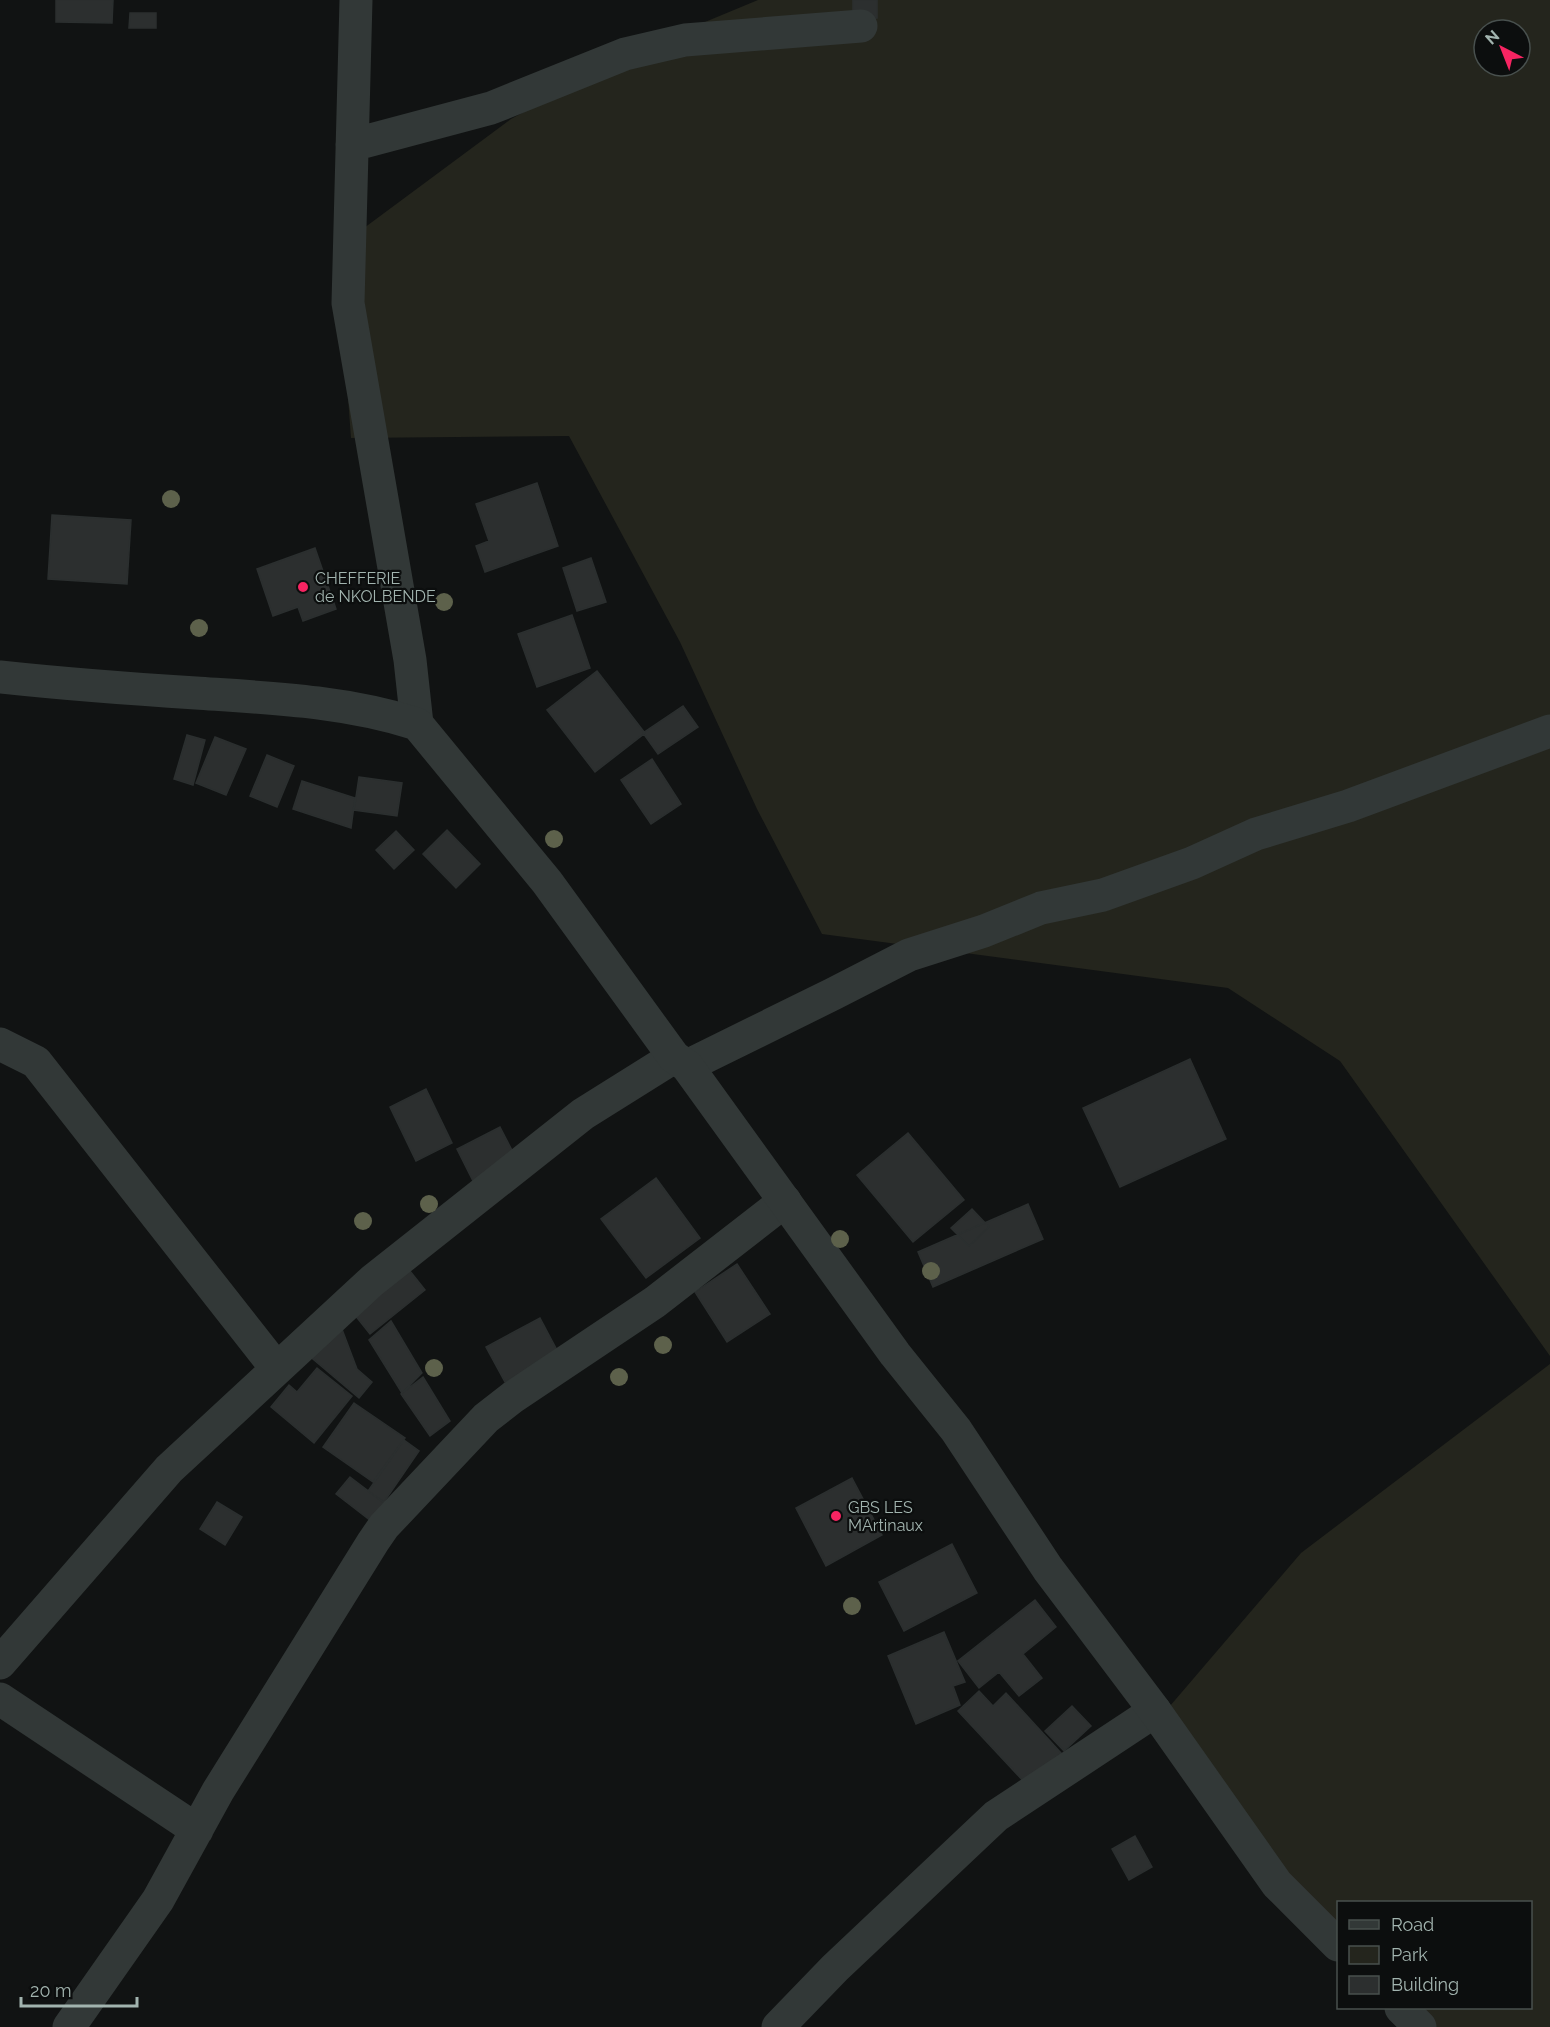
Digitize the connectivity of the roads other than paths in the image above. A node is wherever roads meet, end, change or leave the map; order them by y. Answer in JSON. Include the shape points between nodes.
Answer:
{"nodes":[{"id":1,"x":356,"y":0,"type":"edge"},
{"id":2,"x":861,"y":26,"type":"dead end"},
{"id":3,"x":352,"y":145,"type":"junction"},
{"id":4,"x":0,"y":677,"type":"edge"},
{"id":5,"x":417,"y":724,"type":"junction"},
{"id":6,"x":1550,"y":731,"type":"edge"},
{"id":7,"x":0,"y":1044,"type":"edge"},
{"id":8,"x":680,"y":1061,"type":"junction"},
{"id":9,"x":785,"y":1201,"type":"junction"},
{"id":10,"x":277,"y":1370,"type":"junction"},
{"id":11,"x":0,"y":1663,"type":"edge"},
{"id":12,"x":0,"y":1699,"type":"edge"},
{"id":13,"x":1155,"y":1711,"type":"junction"},
{"id":14,"x":197,"y":1830,"type":"junction"},
{"id":15,"x":1337,"y":1944,"type":"edge"},
{"id":16,"x":1403,"y":2009,"type":"edge"},
{"id":17,"x":69,"y":2027,"type":"edge"},
{"id":18,"x":778,"y":2027,"type":"edge"},
{"id":19,"x":1420,"y":2027,"type":"edge"}],
"edges":[{"from":1,"to":3,"type":"street"},
{"from":2,"to":3,"type":"street","via":[[685,40],[635,52],[491,108]]},
{"from":3,"to":5,"type":"street","via":[[348,303],[410,660]]},
{"from":4,"to":5,"type":"street","via":[[323,703]]},
{"from":5,"to":8,"type":"street","via":[[547,882]]},
{"from":6,"to":8,"type":"street","via":[[1348,806],[1256,834],[1192,863],[1103,895],[1041,908],[909,955],[833,994]]},
{"from":7,"to":10,"type":"street","via":[[36,1062]]},
{"from":8,"to":9,"type":"street"},
{"from":8,"to":10,"type":"street","via":[[583,1114],[372,1281]]},
{"from":9,"to":13,"type":"street","via":[[895,1354],[956,1430],[1048,1569]]},
{"from":9,"to":14,"type":"street","via":[[655,1302],[486,1418],[384,1526]]},
{"from":10,"to":11,"type":"street","via":[[169,1469]]},
{"from":12,"to":14,"type":"street"},
{"from":13,"to":15,"type":"street","via":[[1277,1884]]},
{"from":13,"to":18,"type":"street","via":[[996,1816]]},
{"from":14,"to":17,"type":"street","via":[[158,1900]]},
{"from":16,"to":19,"type":"street"}]}
